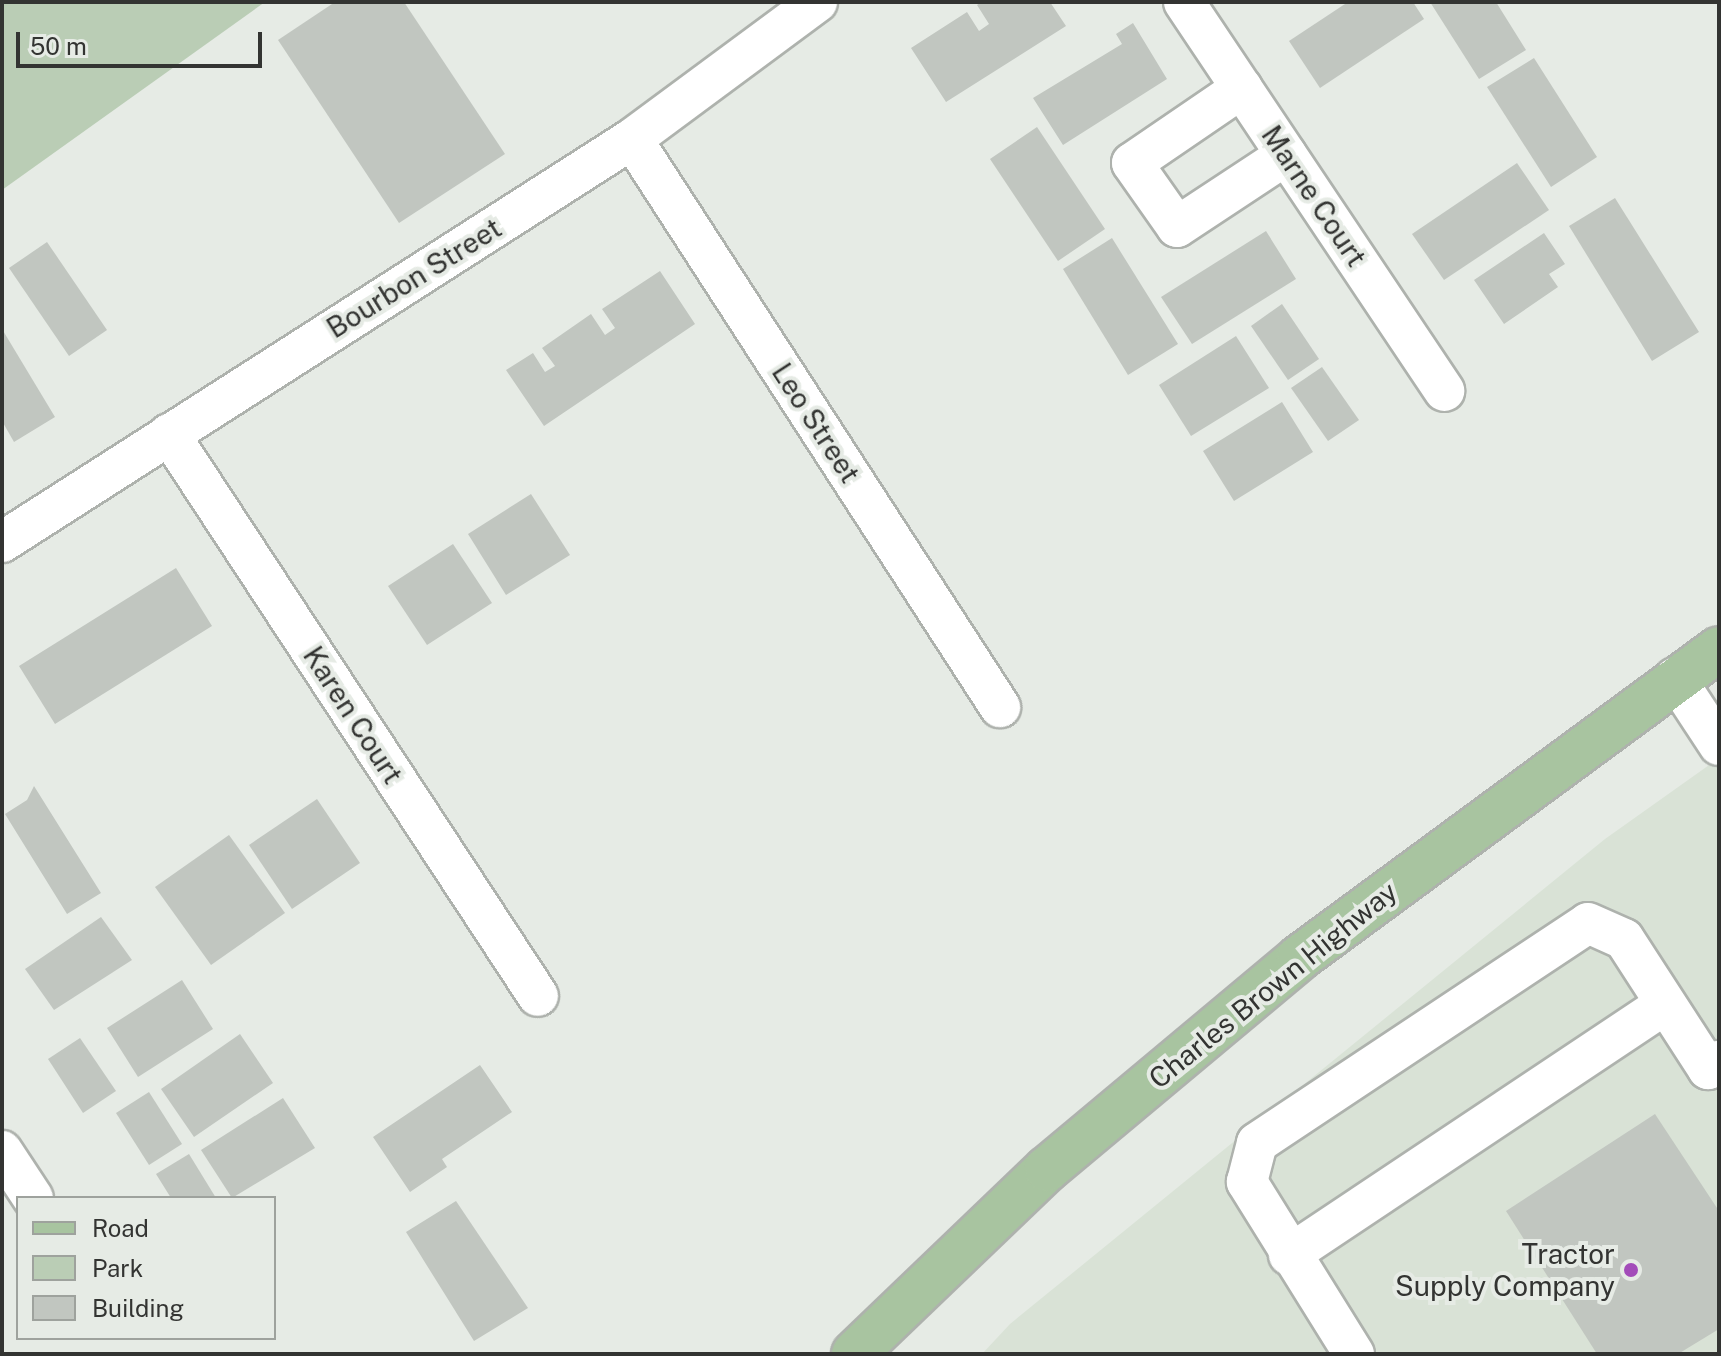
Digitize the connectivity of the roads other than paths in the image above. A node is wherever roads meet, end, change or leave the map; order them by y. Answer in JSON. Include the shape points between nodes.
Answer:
{"nodes":[{"id":1,"x":817,"y":2,"type":"edge"},
{"id":2,"x":1184,"y":2,"type":"edge"},
{"id":3,"x":1242,"y":88,"type":"junction"},
{"id":4,"x":632,"y":139,"type":"junction"},
{"id":5,"x":1286,"y":155,"type":"junction"},
{"id":6,"x":1444,"y":391,"type":"dead end"},
{"id":7,"x":169,"y":434,"type":"junction"},
{"id":8,"x":2,"y":542,"type":"edge"},
{"id":9,"x":1719,"y":649,"type":"edge"},
{"id":10,"x":1675,"y":678,"type":"junction"},
{"id":11,"x":1000,"y":707,"type":"dead end"},
{"id":12,"x":1719,"y":745,"type":"edge"},
{"id":13,"x":538,"y":996,"type":"dead end"},
{"id":14,"x":1665,"y":1004,"type":"junction"},
{"id":15,"x":1715,"y":1072,"type":"edge"},
{"id":16,"x":2,"y":1151,"type":"edge"},
{"id":17,"x":32,"y":1196,"type":"edge"},
{"id":18,"x":1289,"y":1255,"type":"junction"},
{"id":19,"x":854,"y":1354,"type":"edge"},
{"id":20,"x":1354,"y":1354,"type":"edge"}],
"edges":[{"from":1,"to":4,"type":"street","name":"Bourbon Street"},
{"from":2,"to":3,"type":"street","name":"Marne Court"},
{"from":3,"to":5,"type":"street","name":"Marne Court"},
{"from":3,"to":5,"type":"street","via":[[1132,163],[1177,227]]},
{"from":4,"to":7,"type":"street","name":"Bourbon Street"},
{"from":4,"to":11,"type":"street","name":"Leo Street"},
{"from":5,"to":6,"type":"street","name":"Marne Court"},
{"from":7,"to":8,"type":"street","name":"Bourbon Street"},
{"from":7,"to":13,"type":"street","name":"Karen Court"},
{"from":9,"to":10,"type":"main road","name":"Charles Brown Highway"},
{"from":10,"to":12,"type":"street"},
{"from":10,"to":19,"type":"main road","name":"Charles Brown Highway","via":[[1299,958],[1047,1169]]},
{"from":14,"to":15,"type":"street"},
{"from":14,"to":18,"type":"street"},
{"from":14,"to":18,"type":"street","via":[[1624,939],[1588,923],[1257,1143],[1247,1182]]},
{"from":16,"to":17,"type":"street"},
{"from":18,"to":20,"type":"street"}]}
